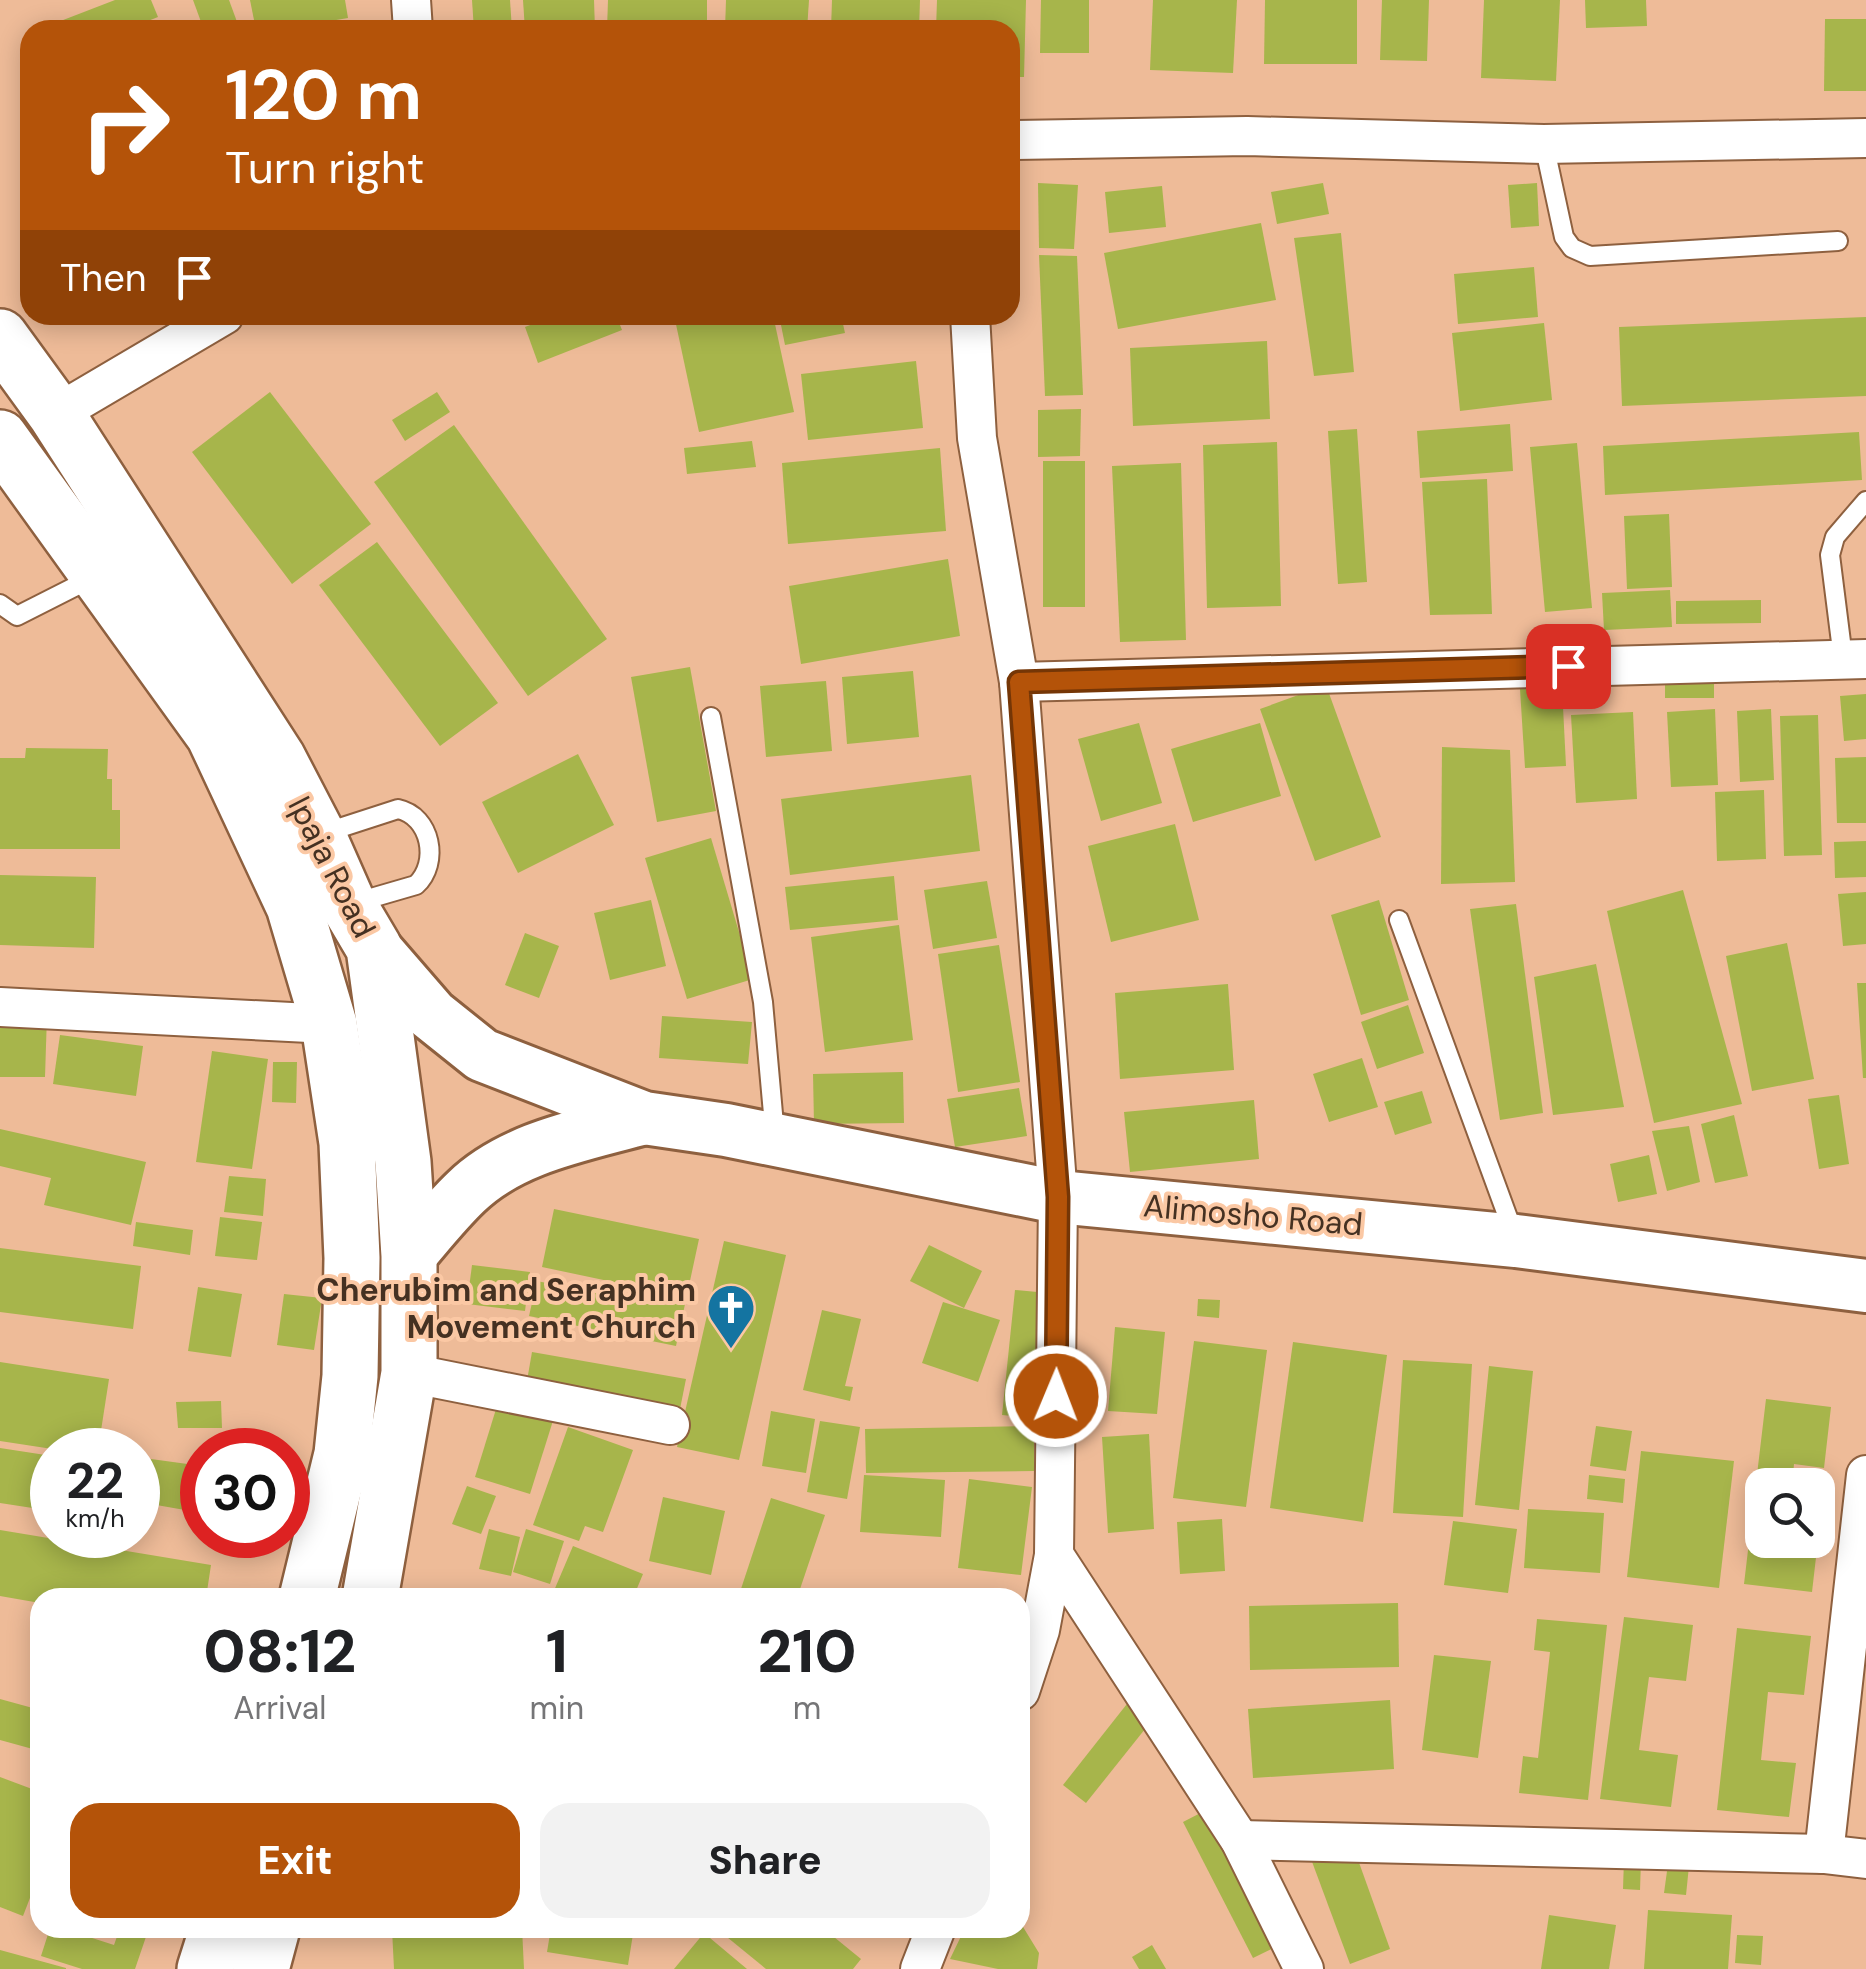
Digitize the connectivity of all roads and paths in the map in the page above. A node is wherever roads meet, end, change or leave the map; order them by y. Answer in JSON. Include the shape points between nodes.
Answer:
{"nodes":[{"id":1,"x":1866,"y":138,"type":"edge"},
{"id":2,"x":1020,"y":140,"type":"edge"},
{"id":3,"x":1544,"y":144,"type":"junction"},
{"id":4,"x":1838,"y":241,"type":"dead end"},
{"id":5,"x":207,"y":325,"type":"edge"},
{"id":6,"x":971,"y":325,"type":"edge"},
{"id":7,"x":0,"y":337,"type":"edge"},
{"id":8,"x":56,"y":414,"type":"junction"},
{"id":9,"x":1,"y":442,"type":"edge"},
{"id":10,"x":1866,"y":501,"type":"edge"},
{"id":11,"x":99,"y":575,"type":"junction"},
{"id":12,"x":0,"y":604,"type":"edge"},
{"id":13,"x":1854,"y":658,"type":"edge"},
{"id":14,"x":1019,"y":682,"type":"junction"},
{"id":15,"x":710,"y":717,"type":"dead end"},
{"id":16,"x":318,"y":836,"type":"junction"},
{"id":17,"x":1399,"y":920,"type":"dead end"},
{"id":18,"x":361,"y":926,"type":"junction"},
{"id":19,"x":0,"y":1007,"type":"edge"},
{"id":20,"x":328,"y":1024,"type":"junction"},
{"id":21,"x":644,"y":1118,"type":"junction"},
{"id":22,"x":775,"y":1140,"type":"junction"},
{"id":23,"x":1058,"y":1197,"type":"junction"},
{"id":24,"x":1516,"y":1241,"type":"junction"},
{"id":25,"x":409,"y":1256,"type":"junction"},
{"id":26,"x":1866,"y":1286,"type":"edge"},
{"id":27,"x":409,"y":1373,"type":"junction"},
{"id":28,"x":670,"y":1425,"type":"dead end"},
{"id":29,"x":1866,"y":1476,"type":"edge"},
{"id":30,"x":1054,"y":1554,"type":"junction"},
{"id":31,"x":309,"y":1588,"type":"edge"},
{"id":32,"x":372,"y":1588,"type":"edge"},
{"id":33,"x":1030,"y":1660,"type":"edge"},
{"id":34,"x":1240,"y":1840,"type":"junction"},
{"id":35,"x":1824,"y":1854,"type":"junction"},
{"id":36,"x":1866,"y":1860,"type":"edge"},
{"id":37,"x":215,"y":1938,"type":"edge"},
{"id":38,"x":269,"y":1938,"type":"edge"},
{"id":39,"x":932,"y":1938,"type":"edge"},
{"id":40,"x":205,"y":1969,"type":"edge"},
{"id":41,"x":261,"y":1969,"type":"edge"},
{"id":42,"x":920,"y":1969,"type":"edge"},
{"id":43,"x":1304,"y":1969,"type":"edge"}],
"edges":[{"from":1,"to":3,"type":"street"},
{"from":2,"to":3,"type":"street","via":[[1247,136]]},
{"from":3,"to":4,"type":"lane","via":[[1564,237],[1590,256]]},
{"from":5,"to":8,"type":"street"},
{"from":6,"to":14,"type":"street","via":[[977,438]]},
{"from":7,"to":8,"type":"main road","name":"Ipaja Road"},
{"from":8,"to":16,"type":"main road","name":"Ipaja Road","via":[[278,758]]},
{"from":9,"to":11,"type":"main road","name":"Ipaja Road"},
{"from":10,"to":13,"type":"lane","via":[[1835,537],[1830,555]]},
{"from":11,"to":12,"type":"lane","via":[[17,616]]},
{"from":11,"to":20,"type":"main road","name":"Ipaja Road","via":[[214,735],[294,906]]},
{"from":13,"to":14,"type":"street"},
{"from":14,"to":23,"type":"street"},
{"from":15,"to":22,"type":"lane","via":[[763,1002]]},
{"from":16,"to":18,"type":"main road","name":"Ipaja Road"},
{"from":16,"to":18,"type":"lane","via":[[398,809],[421,824],[430,849],[428,872]]},
{"from":17,"to":24,"type":"lane"},
{"from":18,"to":21,"type":"main road","name":"Alimosho Road","via":[[432,1015],[482,1054]]},
{"from":18,"to":25,"type":"main road","name":"Ipaja Road","via":[[404,1162]]},
{"from":19,"to":20,"type":"street"},
{"from":20,"to":31,"type":"main road","name":"Ipaja Road","via":[[347,1144],[350,1376],[342,1454]]},
{"from":21,"to":22,"type":"main road","name":"Alimosho Road"},
{"from":21,"to":25,"type":"main road","name":"Alimosho Road","via":[[500,1166],[467,1190]]},
{"from":22,"to":23,"type":"main road","name":"Alimosho Road"},
{"from":23,"to":24,"type":"main road","name":"Alimosho Road"},
{"from":23,"to":30,"type":"street"},
{"from":24,"to":26,"type":"main road","name":"Alimosho Road"},
{"from":25,"to":27,"type":"main road","name":"Ipaja Road"},
{"from":27,"to":28,"type":"street"},
{"from":27,"to":32,"type":"main road","name":"Ipaja Road"},
{"from":29,"to":35,"type":"street"},
{"from":30,"to":33,"type":"street"},
{"from":30,"to":34,"type":"street"},
{"from":34,"to":35,"type":"street"},
{"from":34,"to":43,"type":"street"},
{"from":35,"to":36,"type":"street"},
{"from":37,"to":40,"type":"main road"},
{"from":38,"to":41,"type":"main road"},
{"from":39,"to":42,"type":"street"}]}
